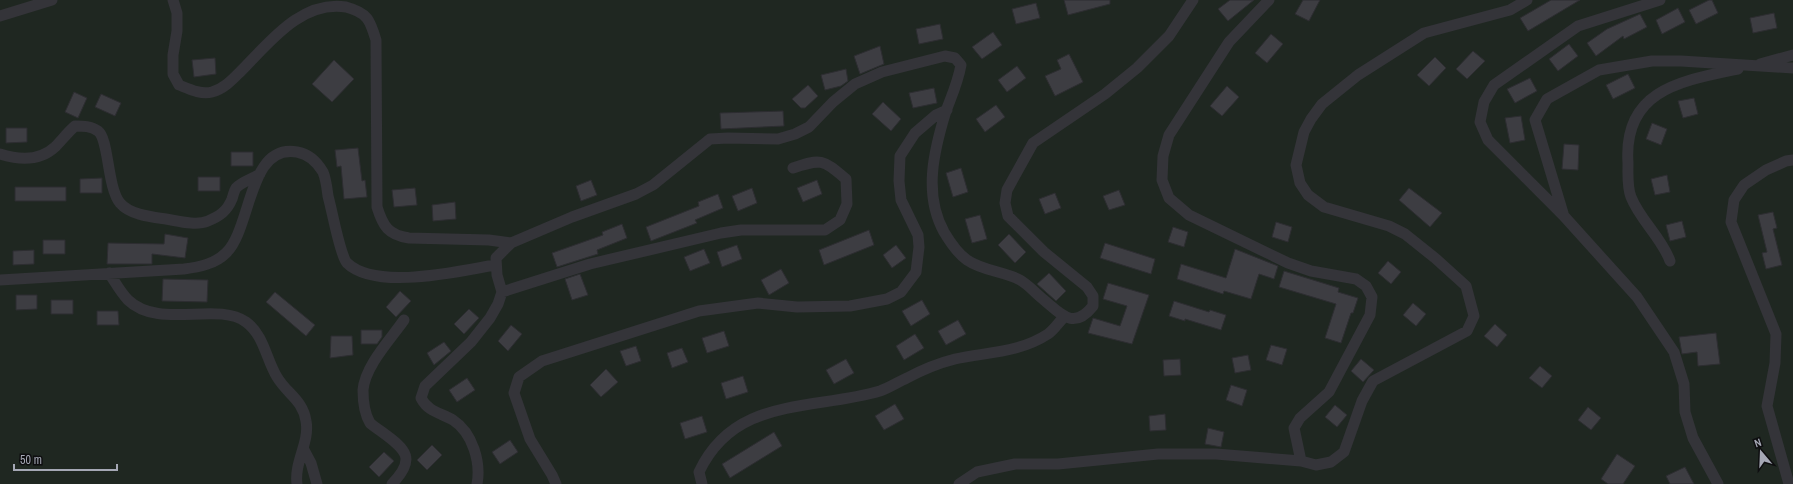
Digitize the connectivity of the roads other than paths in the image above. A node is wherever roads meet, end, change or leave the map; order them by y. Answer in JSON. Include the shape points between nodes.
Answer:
{"nodes":[{"id":1,"x":52,"y":0,"type":"edge"},
{"id":2,"x":173,"y":0,"type":"edge"},
{"id":3,"x":1193,"y":0,"type":"edge"},
{"id":4,"x":1269,"y":0,"type":"edge"},
{"id":5,"x":1527,"y":0,"type":"edge"},
{"id":6,"x":1660,"y":0,"type":"edge"},
{"id":7,"x":0,"y":16,"type":"edge"},
{"id":8,"x":1793,"y":54,"type":"edge"},
{"id":9,"x":1750,"y":67,"type":"junction"},
{"id":10,"x":1793,"y":68,"type":"edge"},
{"id":11,"x":947,"y":110,"type":"junction"},
{"id":12,"x":0,"y":154,"type":"edge"},
{"id":13,"x":1793,"y":160,"type":"edge"},
{"id":14,"x":793,"y":168,"type":"dead end"},
{"id":15,"x":260,"y":174,"type":"junction"},
{"id":16,"x":1563,"y":215,"type":"junction"},
{"id":17,"x":511,"y":243,"type":"junction"},
{"id":18,"x":1670,"y":261,"type":"dead end"},
{"id":19,"x":496,"y":265,"type":"junction"},
{"id":20,"x":109,"y":273,"type":"junction"},
{"id":21,"x":0,"y":280,"type":"edge"},
{"id":22,"x":502,"y":292,"type":"junction"},
{"id":23,"x":1064,"y":317,"type":"junction"},
{"id":24,"x":404,"y":320,"type":"dead end"},
{"id":25,"x":303,"y":448,"type":"junction"},
{"id":26,"x":1301,"y":460,"type":"junction"},
{"id":27,"x":297,"y":484,"type":"edge"},
{"id":28,"x":317,"y":484,"type":"edge"},
{"id":29,"x":392,"y":484,"type":"edge"},
{"id":30,"x":476,"y":484,"type":"edge"},
{"id":31,"x":556,"y":484,"type":"edge"},
{"id":32,"x":702,"y":484,"type":"edge"},
{"id":33,"x":959,"y":484,"type":"edge"},
{"id":34,"x":1718,"y":484,"type":"edge"},
{"id":35,"x":1789,"y":484,"type":"edge"}],
"edges":[{"from":1,"to":7,"type":"street"},
{"from":2,"to":17,"type":"street","via":[[177,13],[177,31],[173,74],[179,85],[198,92],[212,92],[227,85],[291,21],[309,10],[325,5],[359,11],[370,20],[376,40],[377,206],[381,220],[397,236]]},
{"from":3,"to":23,"type":"street","via":[[1169,36],[1137,68],[1105,94],[1033,143],[1007,190],[1005,203],[1008,216],[1044,252],[1087,287],[1093,296],[1093,306],[1085,316]]},
{"from":4,"to":26,"type":"street","via":[[1229,42],[1169,135],[1163,156],[1162,180],[1169,198],[1189,215],[1288,263],[1311,271],[1356,279],[1366,286],[1372,297],[1370,315],[1329,392],[1300,418],[1294,428]]},
{"from":5,"to":26,"type":"street","via":[[1510,10],[1424,33],[1358,75],[1322,104],[1304,132],[1296,165],[1300,183],[1308,195],[1324,207],[1389,226],[1405,234],[1466,286],[1474,316],[1467,331],[1373,381],[1362,401],[1344,452],[1331,462],[1316,465]]},
{"from":6,"to":16,"type":"street","via":[[1578,26],[1494,85],[1484,102],[1480,122],[1488,140]]},
{"from":8,"to":9,"type":"street"},
{"from":9,"to":10,"type":"street"},
{"from":9,"to":16,"type":"street","via":[[1652,61],[1598,70],[1547,99],[1535,120]]},
{"from":9,"to":18,"type":"street","via":[[1687,80],[1660,91],[1641,110],[1631,128],[1627,145],[1630,195]]},
{"from":11,"to":17,"type":"street","via":[[961,65],[955,58],[945,56],[902,66],[855,84],[809,127],[795,134],[778,139],[710,140],[653,185],[636,194]]},
{"from":11,"to":23,"type":"street","via":[[931,173],[939,223],[951,244],[965,259],[978,267],[1020,280]]},
{"from":11,"to":31,"type":"street","via":[[936,115],[915,133],[900,156],[901,200],[918,235],[919,247],[916,272],[901,292],[887,299],[850,306],[797,307],[758,303],[699,311],[542,361],[519,377],[514,393],[530,439]]},
{"from":12,"to":15,"type":"street","via":[[25,159],[39,157],[54,148],[75,126],[85,126],[99,132],[103,139],[114,194],[121,204],[133,212],[146,216],[193,223],[206,222],[218,217],[228,209],[237,187]]},
{"from":13,"to":35,"type":"street","via":[[1766,170],[1744,184],[1734,200],[1731,222],[1776,334],[1775,364],[1767,406]]},
{"from":14,"to":22,"type":"street","via":[[814,161],[827,164],[846,179],[847,204],[840,220],[825,230],[741,230],[722,233],[590,264]]},
{"from":15,"to":19,"type":"street","via":[[272,156],[287,150],[312,158],[323,173],[342,252],[347,263],[361,271],[375,276],[406,278]]},
{"from":15,"to":20,"type":"street","via":[[237,234],[227,252],[218,259],[199,268]]},
{"from":16,"to":34,"type":"street","via":[[1637,297],[1674,352],[1684,384],[1685,412],[1694,438]]},
{"from":17,"to":19,"type":"street","via":[[496,258]]},
{"from":19,"to":22,"type":"street"},
{"from":20,"to":21,"type":"street"},
{"from":20,"to":25,"type":"street","via":[[128,301],[154,313],[232,316],[245,321],[258,335],[277,377],[303,407],[307,423]]},
{"from":22,"to":30,"type":"street","via":[[490,318],[471,342],[430,380],[421,398],[436,414],[460,425],[470,440],[478,465]]},
{"from":23,"to":32,"type":"street","via":[[1049,334],[1024,347],[954,360],[917,373],[882,390],[847,399],[774,411],[741,423],[722,436],[706,456],[698,472]]},
{"from":24,"to":29,"type":"street","via":[[370,366],[363,389],[364,411],[371,424],[398,444],[403,451],[405,469]]},
{"from":25,"to":27,"type":"street","via":[[297,466]]},
{"from":25,"to":28,"type":"street","via":[[311,463]]},
{"from":26,"to":33,"type":"street","via":[[1216,454],[1158,454],[1058,464],[1015,464],[977,472]]}]}
